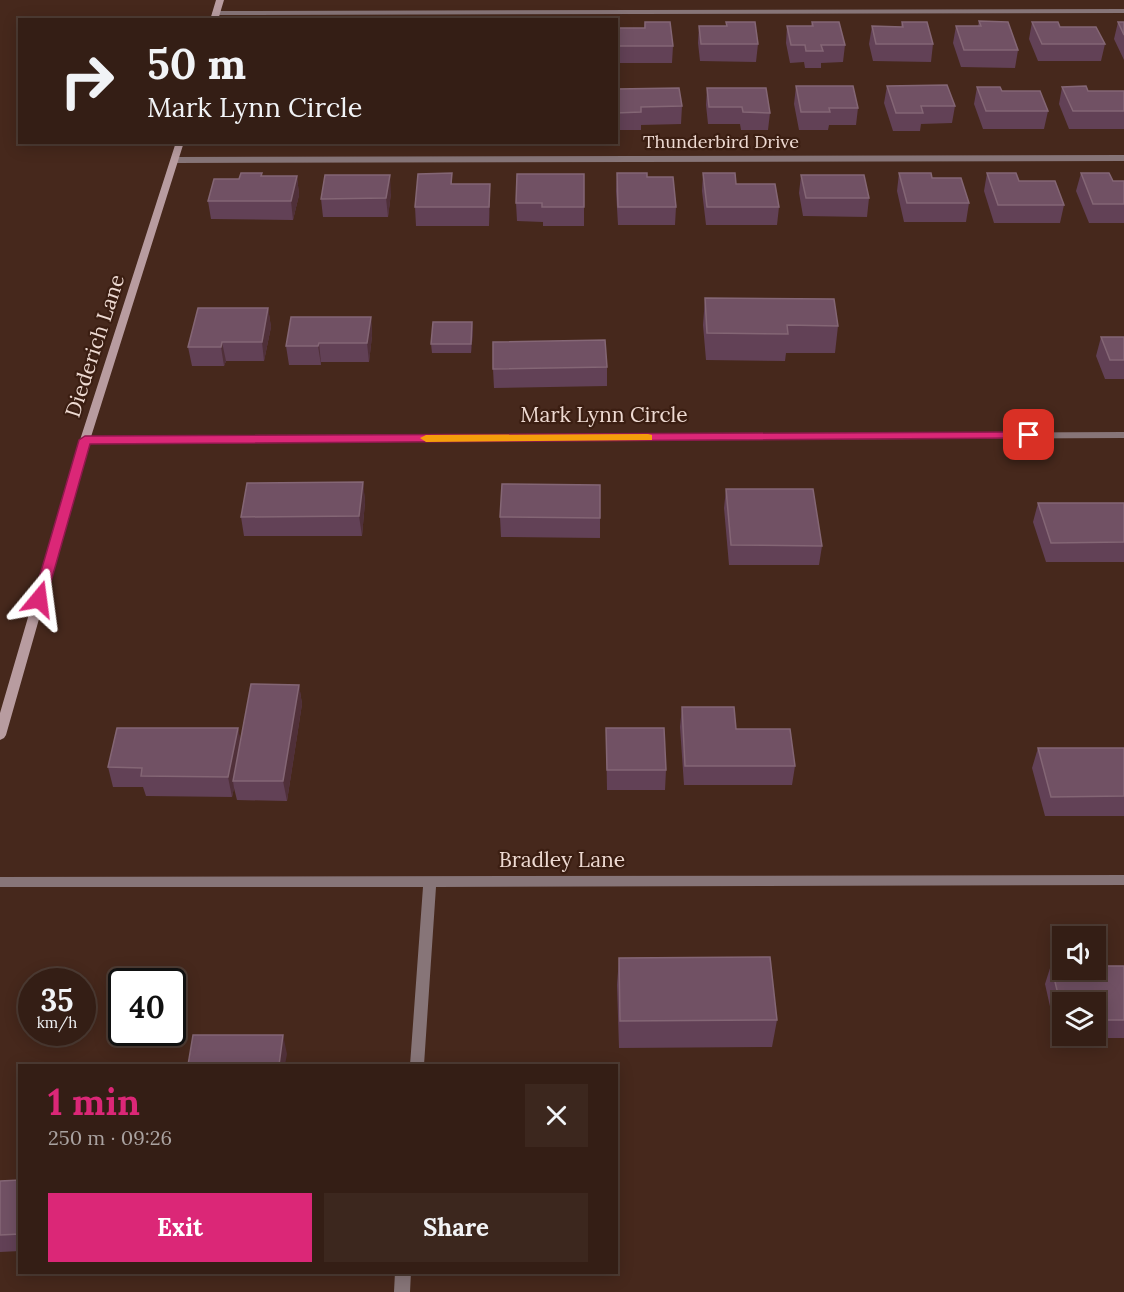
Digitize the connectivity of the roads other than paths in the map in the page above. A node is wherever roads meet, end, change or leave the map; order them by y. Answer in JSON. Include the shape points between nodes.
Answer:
{"nodes":[{"id":1,"x":220,"y":0,"type":"edge"},
{"id":2,"x":1124,"y":11,"type":"edge"},
{"id":3,"x":215,"y":16,"type":"edge"},
{"id":4,"x":179,"y":144,"type":"edge"},
{"id":5,"x":1124,"y":158,"type":"edge"},
{"id":6,"x":175,"y":160,"type":"junction"},
{"id":7,"x":1124,"y":435,"type":"edge"},
{"id":8,"x":85,"y":440,"type":"junction"},
{"id":9,"x":0,"y":735,"type":"edge"},
{"id":10,"x":1124,"y":880,"type":"edge"},
{"id":11,"x":430,"y":881,"type":"junction"},
{"id":12,"x":0,"y":882,"type":"edge"},
{"id":13,"x":417,"y":1064,"type":"edge"},
{"id":14,"x":404,"y":1274,"type":"edge"},
{"id":15,"x":402,"y":1292,"type":"edge"}],
"edges":[{"from":1,"to":3,"type":"street"},
{"from":2,"to":3,"type":"street"},
{"from":4,"to":6,"type":"street","name":"Diederich Lane"},
{"from":5,"to":6,"type":"street","name":"Thunderbird Drive"},
{"from":6,"to":8,"type":"street","name":"Diederich Lane"},
{"from":7,"to":8,"type":"street","name":"Mark Lynn Circle"},
{"from":8,"to":9,"type":"street","name":"Diederich Lane"},
{"from":10,"to":11,"type":"street","name":"Bradley Lane"},
{"from":11,"to":12,"type":"street","name":"Bradley Lane"},
{"from":11,"to":13,"type":"street"},
{"from":14,"to":15,"type":"street"}]}
